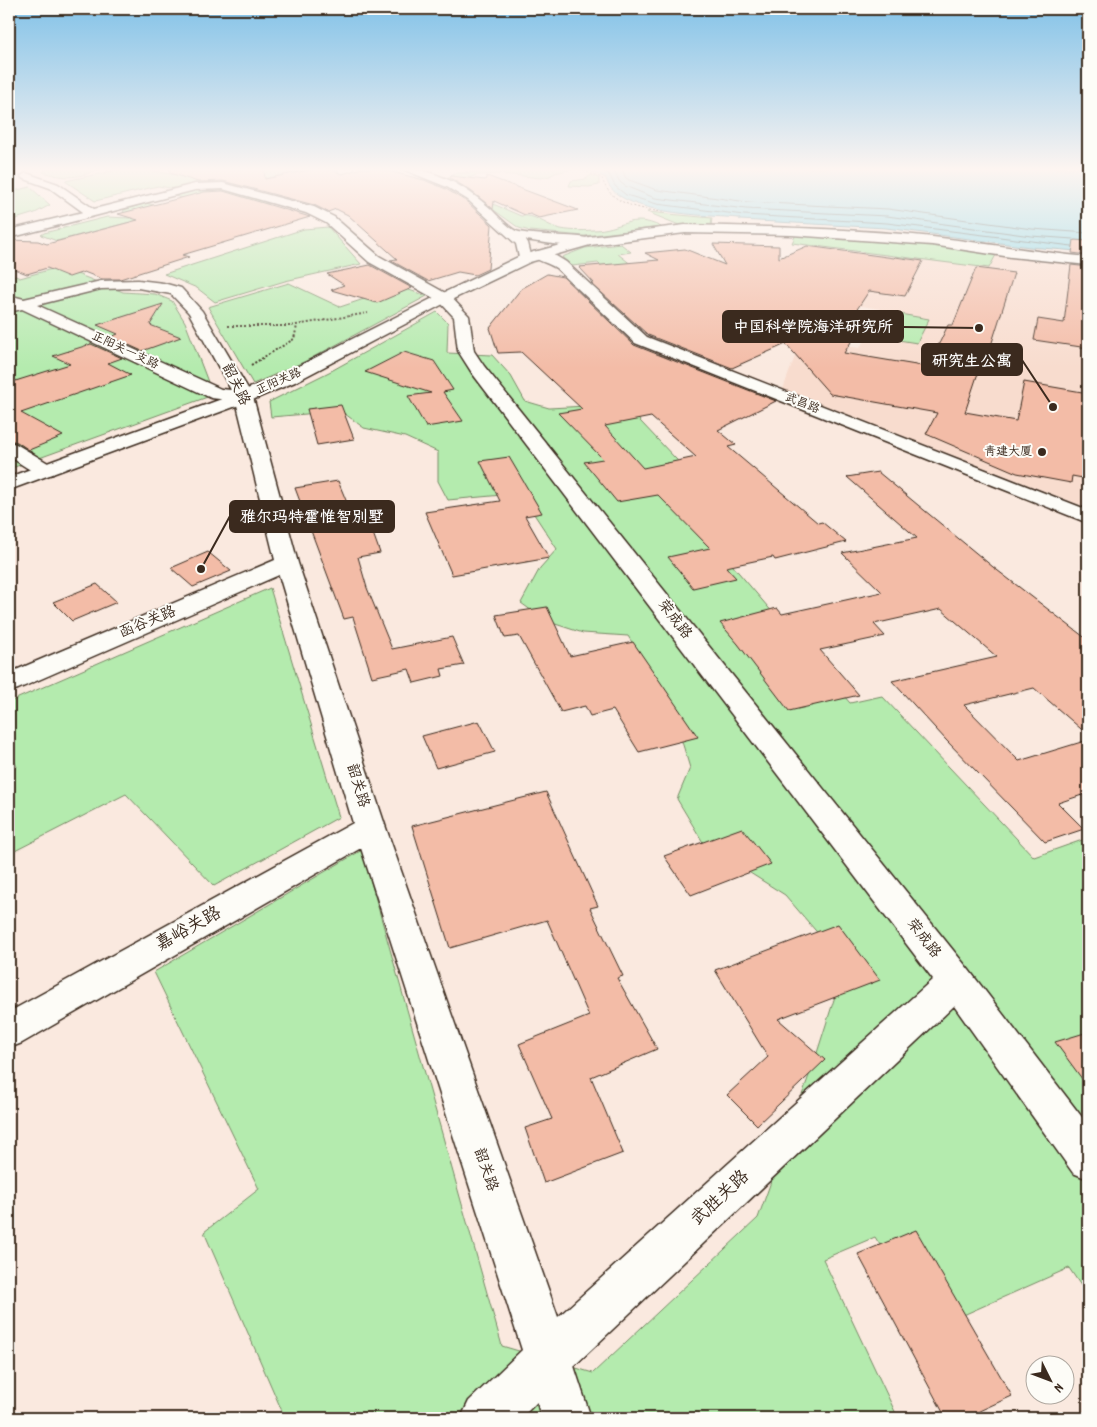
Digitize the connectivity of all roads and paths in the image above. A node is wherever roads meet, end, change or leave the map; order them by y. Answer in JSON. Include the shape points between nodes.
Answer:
{"nodes":[{"id":1,"x":346,"y":235,"type":"edge"},
{"id":2,"x":514,"y":235,"type":"edge"},
{"id":3,"x":520,"y":235,"type":"edge"},
{"id":4,"x":640,"y":235,"type":"edge"},
{"id":5,"x":842,"y":235,"type":"edge"},
{"id":6,"x":589,"y":241,"type":"junction"},
{"id":7,"x":532,"y":257,"type":"junction"},
{"id":8,"x":1088,"y":261,"type":"edge"},
{"id":9,"x":444,"y":298,"type":"junction"},
{"id":10,"x":13,"y":303,"type":"edge"},
{"id":11,"x":406,"y":318,"type":"junction"},
{"id":12,"x":297,"y":326,"type":"junction"},
{"id":13,"x":205,"y":329,"type":"junction"},
{"id":14,"x":236,"y":384,"type":"junction"},
{"id":15,"x":9,"y":448,"type":"edge"},
{"id":16,"x":46,"y":470,"type":"junction"},
{"id":17,"x":9,"y":484,"type":"edge"},
{"id":18,"x":1088,"y":517,"type":"edge"},
{"id":19,"x":287,"y":563,"type":"junction"},
{"id":20,"x":9,"y":683,"type":"edge"},
{"id":21,"x":370,"y":828,"type":"junction"},
{"id":22,"x":956,"y":981,"type":"junction"},
{"id":23,"x":9,"y":1032,"type":"edge"},
{"id":24,"x":1088,"y":1158,"type":"edge"},
{"id":25,"x":548,"y":1358,"type":"junction"},
{"id":26,"x":9,"y":1410,"type":"edge"},
{"id":27,"x":12,"y":1418,"type":"edge"},
{"id":28,"x":486,"y":1418,"type":"edge"},
{"id":29,"x":566,"y":1418,"type":"edge"}],
"edges":[{"from":1,"to":9,"type":"street","name":"荣成路","via":[[374,259]]},
{"from":2,"to":7,"type":"street"},
{"from":3,"to":6,"type":"street","via":[[561,241]]},
{"from":4,"to":6,"type":"street"},
{"from":5,"to":8,"type":"street","via":[[932,241]]},
{"from":6,"to":7,"type":"street","name":"正阳关路"},
{"from":7,"to":9,"type":"street","name":"正阳关路"},
{"from":7,"to":18,"type":"street","name":"武昌路","via":[[551,259],[560,265],[641,340]]},
{"from":9,"to":11,"type":"street","name":"正阳关路"},
{"from":9,"to":22,"type":"street","name":"荣成路","via":[[461,316],[466,351],[478,369]]},
{"from":10,"to":13,"type":"street","name":"韶关路","via":[[101,285],[163,287],[176,291],[196,311]]},
{"from":10,"to":14,"type":"street","name":"正阳关一支路","via":[[217,394]]},
{"from":11,"to":12,"type":"path","via":[[381,313],[353,314]]},
{"from":11,"to":14,"type":"street","name":"正阳关路","via":[[290,378]]},
{"from":12,"to":13,"type":"path"},
{"from":12,"to":14,"type":"path","via":[[294,339],[275,350]]},
{"from":13,"to":14,"type":"street","name":"韶关路"},
{"from":14,"to":16,"type":"street","name":"正阳关路"},
{"from":14,"to":19,"type":"street","name":"韶关路"},
{"from":15,"to":16,"type":"street"},
{"from":16,"to":17,"type":"street","name":"正阳关路"},
{"from":19,"to":20,"type":"street","name":"函谷关路"},
{"from":19,"to":21,"type":"street","name":"韶关路"},
{"from":21,"to":23,"type":"street","name":"嘉峪关路"},
{"from":21,"to":25,"type":"street","name":"韶关路"},
{"from":22,"to":24,"type":"street","name":"荣成路"},
{"from":22,"to":25,"type":"street","name":"武胜关路"},
{"from":25,"to":28,"type":"street","name":"武胜关路"},
{"from":25,"to":29,"type":"street","name":"韶关路"},
{"from":26,"to":27,"type":"path"}]}
